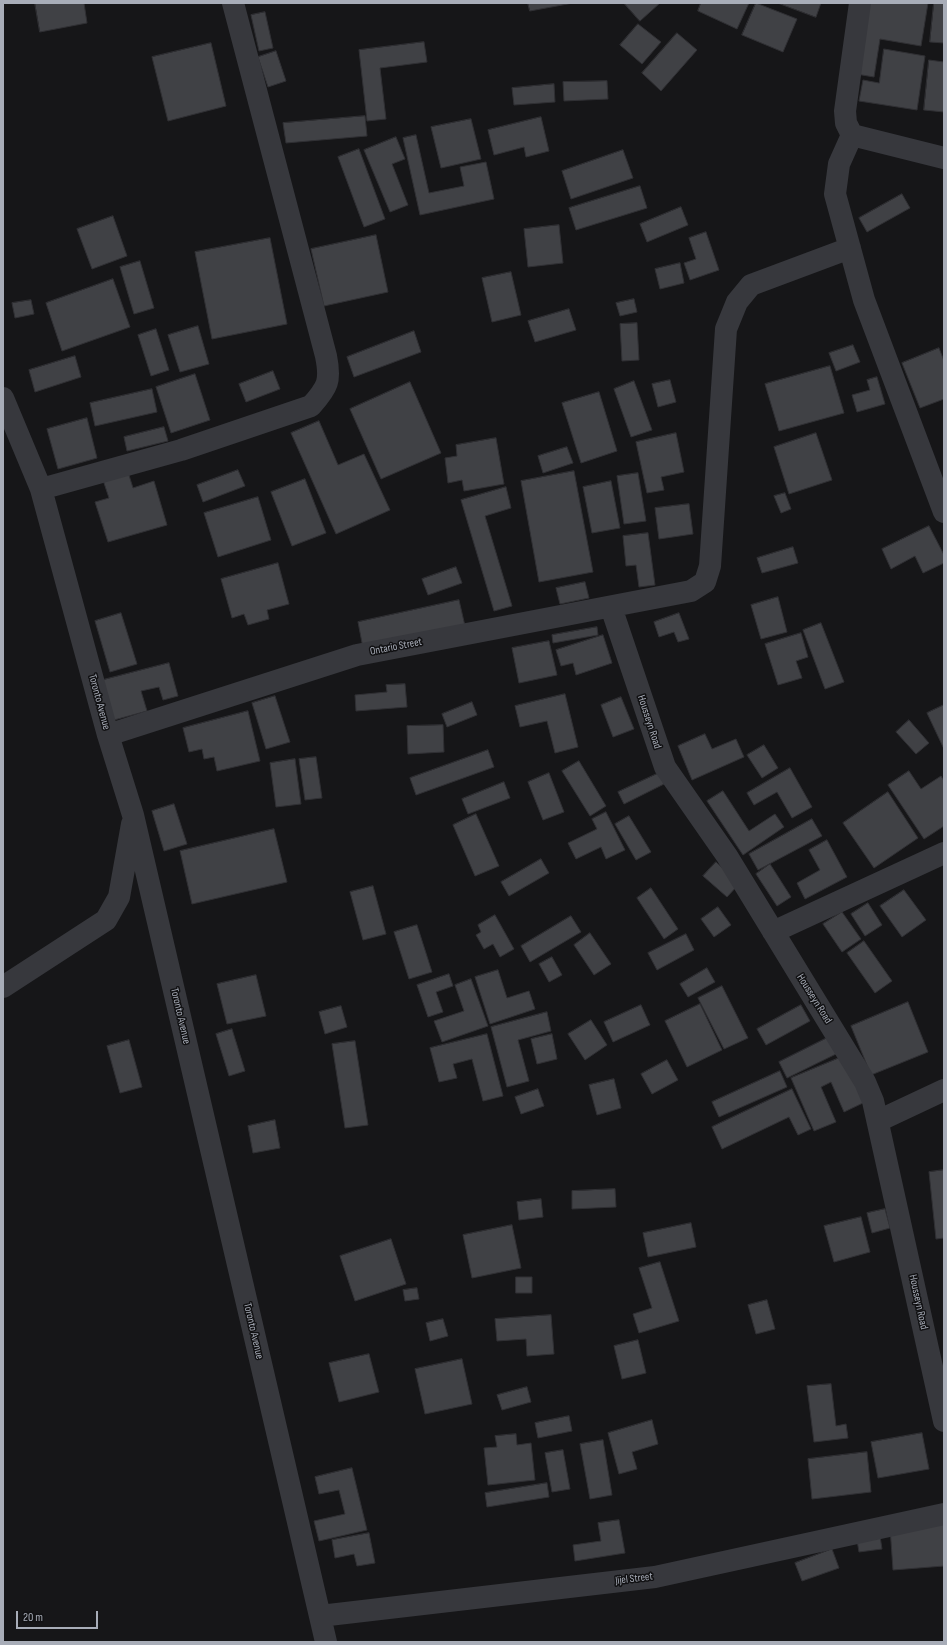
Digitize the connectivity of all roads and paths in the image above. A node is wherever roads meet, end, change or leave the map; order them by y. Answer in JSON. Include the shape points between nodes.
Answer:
{"nodes":[{"id":1,"x":233,"y":3,"type":"edge"},
{"id":2,"x":860,"y":3,"type":"edge"},
{"id":3,"x":852,"y":135,"type":"junction"},
{"id":4,"x":944,"y":158,"type":"edge"},
{"id":5,"x":850,"y":248,"type":"junction"},
{"id":6,"x":3,"y":398,"type":"edge"},
{"id":7,"x":41,"y":489,"type":"junction"},
{"id":8,"x":944,"y":512,"type":"edge"},
{"id":9,"x":611,"y":607,"type":"junction"},
{"id":10,"x":108,"y":735,"type":"junction"},
{"id":11,"x":133,"y":815,"type":"junction"},
{"id":12,"x":944,"y":854,"type":"edge"},
{"id":13,"x":773,"y":932,"type":"junction"},
{"id":14,"x":3,"y":987,"type":"edge"},
{"id":15,"x":944,"y":1090,"type":"edge"},
{"id":16,"x":878,"y":1121,"type":"junction"},
{"id":17,"x":944,"y":1421,"type":"edge"},
{"id":18,"x":944,"y":1514,"type":"edge"},
{"id":19,"x":320,"y":1616,"type":"junction"},
{"id":20,"x":326,"y":1642,"type":"edge"}],
"edges":[{"from":1,"to":7,"type":"street","via":[[326,356],[329,374],[324,392],[311,406],[304,409],[180,450]]},
{"from":2,"to":3,"type":"street","via":[[845,111],[846,123]]},
{"from":3,"to":4,"type":"street"},
{"from":3,"to":5,"type":"street","via":[[839,164],[835,194]]},
{"from":5,"to":8,"type":"street","via":[[864,300]]},
{"from":5,"to":9,"type":"street","name":"Ontario Street","via":[[751,285],[736,302],[726,329],[710,566],[705,582],[691,592]]},
{"from":6,"to":7,"type":"street","name":"Toronto Avenue"},
{"from":7,"to":10,"type":"street","name":"Toronto Avenue"},
{"from":9,"to":10,"type":"street","name":"Ontario Street","via":[[357,655]]},
{"from":9,"to":13,"type":"street","name":"Housseyn Road","via":[[665,767],[727,856]]},
{"from":10,"to":11,"type":"street","name":"Toronto Avenue"},
{"from":11,"to":14,"type":"street","via":[[119,897],[106,920]]},
{"from":11,"to":19,"type":"street","name":"Toronto Avenue"},
{"from":12,"to":13,"type":"street"},
{"from":13,"to":16,"type":"street","name":"Housseyn Road","via":[[865,1082]]},
{"from":15,"to":16,"type":"street"},
{"from":16,"to":17,"type":"street","name":"Housseyn Road"},
{"from":18,"to":19,"type":"street","name":"Jijel Street","via":[[654,1577]]},
{"from":19,"to":20,"type":"street","name":"Toronto Avenue"}]}
